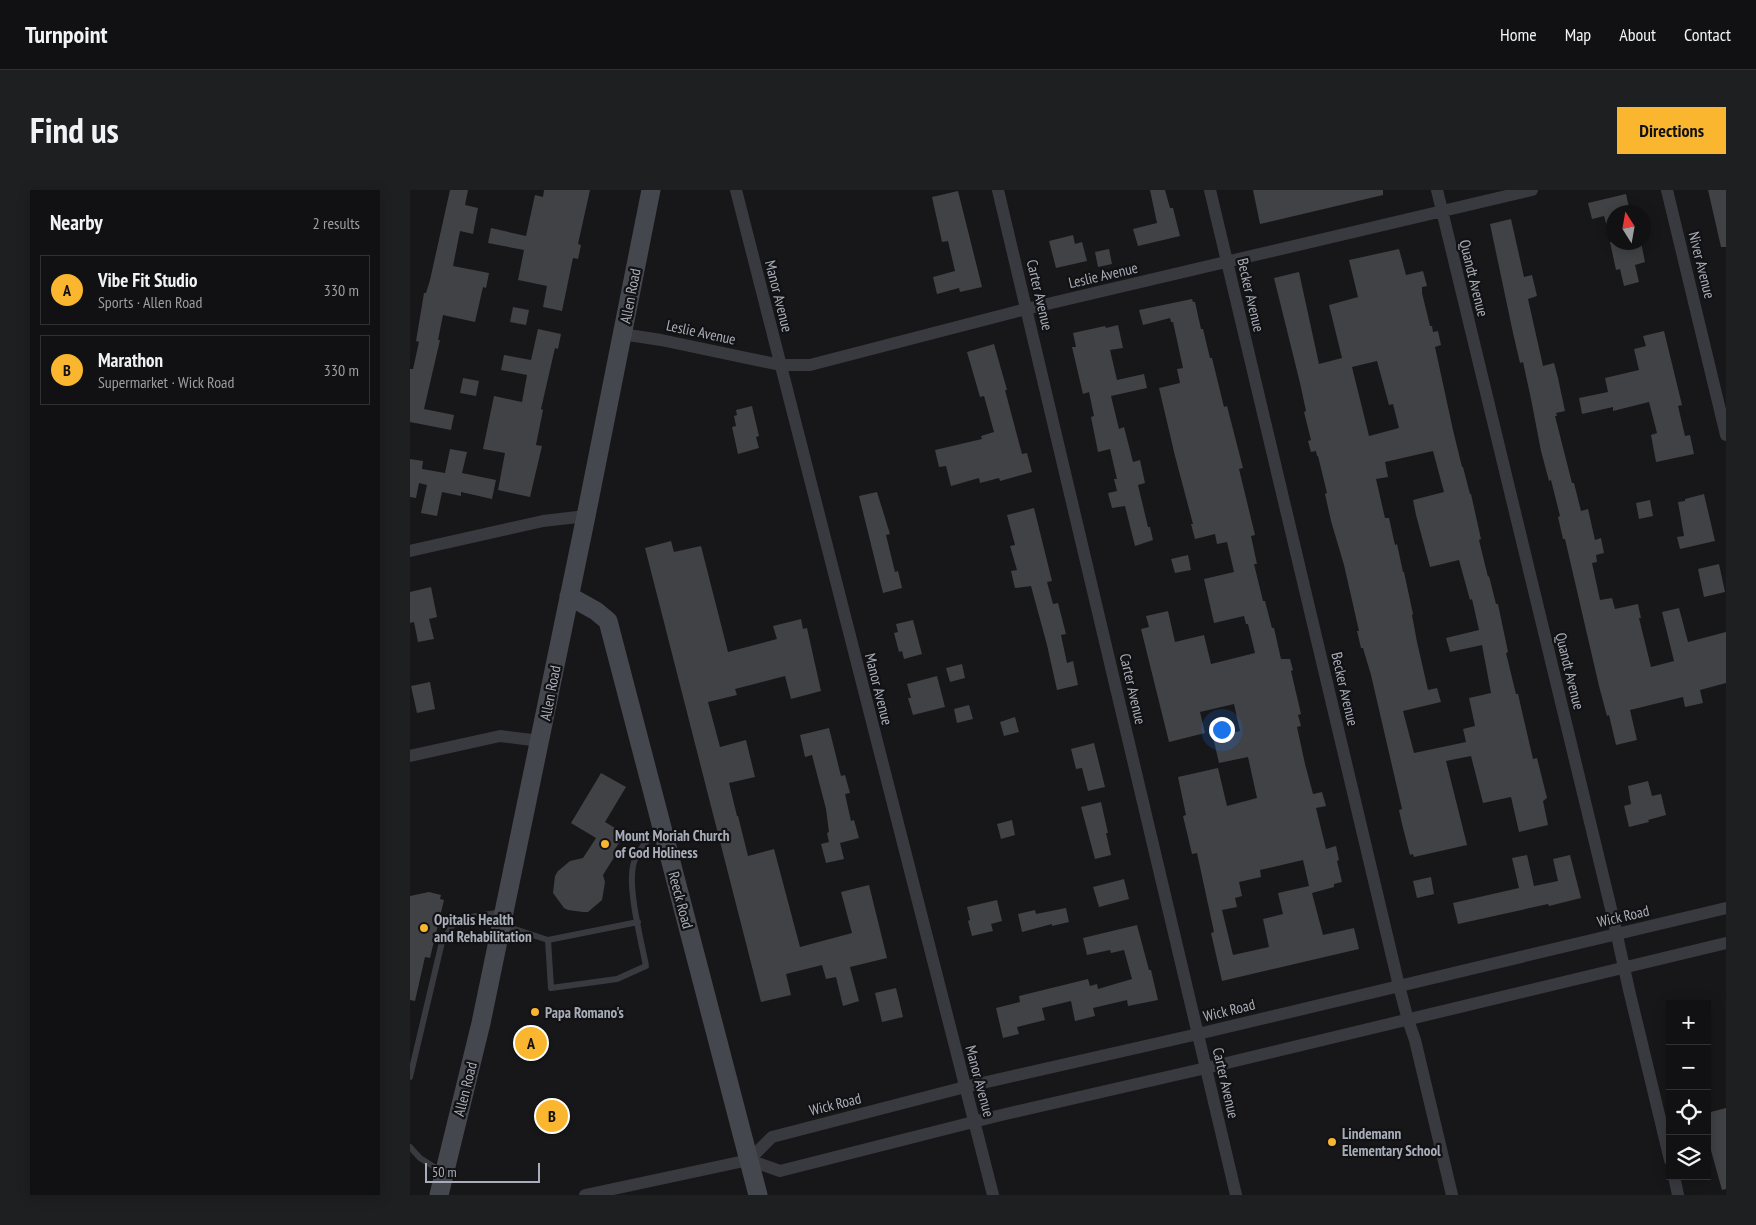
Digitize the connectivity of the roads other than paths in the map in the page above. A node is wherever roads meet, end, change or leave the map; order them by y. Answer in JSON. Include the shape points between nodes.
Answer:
{"nodes":[{"id":1,"x":651,"y":190,"type":"edge"},
{"id":2,"x":736,"y":190,"type":"edge"},
{"id":3,"x":998,"y":190,"type":"edge"},
{"id":4,"x":1210,"y":190,"type":"edge"},
{"id":5,"x":1437,"y":190,"type":"edge"},
{"id":6,"x":1532,"y":190,"type":"edge"},
{"id":7,"x":1667,"y":190,"type":"edge"},
{"id":8,"x":1441,"y":212,"type":"junction"},
{"id":9,"x":1227,"y":263,"type":"junction"},
{"id":10,"x":1026,"y":309,"type":"junction"},
{"id":11,"x":622,"y":334,"type":"junction"},
{"id":12,"x":780,"y":365,"type":"junction"},
{"id":13,"x":1726,"y":436,"type":"edge"},
{"id":14,"x":586,"y":516,"type":"junction"},
{"id":15,"x":410,"y":550,"type":"edge"},
{"id":16,"x":569,"y":596,"type":"junction"},
{"id":17,"x":540,"y":741,"type":"junction"},
{"id":18,"x":410,"y":756,"type":"edge"},
{"id":19,"x":662,"y":825,"type":"junction"},
{"id":20,"x":1726,"y":908,"type":"edge"},
{"id":21,"x":503,"y":918,"type":"junction"},
{"id":22,"x":638,"y":922,"type":"junction"},
{"id":23,"x":1617,"y":933,"type":"junction"},
{"id":24,"x":548,"y":940,"type":"junction"},
{"id":25,"x":1726,"y":943,"type":"edge"},
{"id":26,"x":1625,"y":967,"type":"junction"},
{"id":27,"x":1399,"y":986,"type":"junction"},
{"id":28,"x":1408,"y":1020,"type":"junction"},
{"id":29,"x":1198,"y":1034,"type":"junction"},
{"id":30,"x":1206,"y":1068,"type":"junction"},
{"id":31,"x":410,"y":1076,"type":"edge"},
{"id":32,"x":965,"y":1087,"type":"junction"},
{"id":33,"x":974,"y":1122,"type":"junction"},
{"id":34,"x":1666,"y":1143,"type":"edge"},
{"id":35,"x":410,"y":1147,"type":"edge"},
{"id":36,"x":749,"y":1160,"type":"junction"},
{"id":37,"x":444,"y":1174,"type":"junction"},
{"id":38,"x":1675,"y":1180,"type":"edge"},
{"id":39,"x":440,"y":1195,"type":"edge"},
{"id":40,"x":585,"y":1195,"type":"edge"},
{"id":41,"x":758,"y":1195,"type":"edge"},
{"id":42,"x":993,"y":1195,"type":"edge"},
{"id":43,"x":1236,"y":1195,"type":"edge"},
{"id":44,"x":1452,"y":1195,"type":"edge"},
{"id":45,"x":1678,"y":1195,"type":"edge"}],
"edges":[{"from":1,"to":11,"type":"main road","name":"Allen Road"},
{"from":2,"to":12,"type":"street","name":"Manor Avenue"},
{"from":3,"to":10,"type":"street","name":"Carter Avenue"},
{"from":4,"to":9,"type":"street","name":"Becker Avenue"},
{"from":5,"to":8,"type":"street","name":"Quandt Avenue"},
{"from":6,"to":8,"type":"street","name":"Leslie Avenue"},
{"from":7,"to":13,"type":"street","name":"Niver Avenue"},
{"from":8,"to":9,"type":"street","name":"Leslie Avenue"},
{"from":8,"to":23,"type":"street","name":"Quandt Avenue"},
{"from":9,"to":10,"type":"street","name":"Leslie Avenue"},
{"from":9,"to":27,"type":"street","name":"Becker Avenue"},
{"from":10,"to":12,"type":"street","name":"Leslie Avenue","via":[[810,365]]},
{"from":10,"to":29,"type":"street","name":"Carter Avenue"},
{"from":11,"to":12,"type":"street","name":"Leslie Avenue"},
{"from":11,"to":14,"type":"main road","name":"Allen Road"},
{"from":12,"to":32,"type":"street","name":"Manor Avenue"},
{"from":14,"to":15,"type":"street","via":[[543,521]]},
{"from":14,"to":16,"type":"main road","name":"Allen Road"},
{"from":16,"to":17,"type":"main road","name":"Allen Road"},
{"from":16,"to":19,"type":"main road","name":"Reeck Road","via":[[608,621]]},
{"from":17,"to":18,"type":"street","via":[[500,736]]},
{"from":17,"to":21,"type":"main road","name":"Allen Road"},
{"from":19,"to":22,"type":"lane","via":[[644,845],[633,864],[631,883]]},
{"from":19,"to":36,"type":"main road","name":"Reeck Road"},
{"from":20,"to":23,"type":"street","name":"Wick Road"},
{"from":21,"to":24,"type":"lane"},
{"from":21,"to":31,"type":"lane","via":[[455,921],[442,942]]},
{"from":21,"to":37,"type":"main road","name":"Allen Road"},
{"from":22,"to":24,"type":"lane"},
{"from":22,"to":24,"type":"lane","via":[[646,966],[617,979],[551,988]]},
{"from":23,"to":26,"type":"street","name":"Quandt Avenue"},
{"from":23,"to":27,"type":"street","name":"Wick Road"},
{"from":25,"to":26,"type":"street"},
{"from":26,"to":28,"type":"street"},
{"from":26,"to":34,"type":"street","name":"Quandt Avenue"},
{"from":27,"to":28,"type":"street","name":"Becker Avenue"},
{"from":27,"to":29,"type":"street","name":"Wick Road"},
{"from":28,"to":30,"type":"street"},
{"from":28,"to":44,"type":"street","name":"Becker Avenue"},
{"from":29,"to":30,"type":"street","name":"Carter Avenue"},
{"from":29,"to":32,"type":"street","name":"Wick Road"},
{"from":30,"to":33,"type":"street"},
{"from":30,"to":43,"type":"street","name":"Carter Avenue"},
{"from":32,"to":33,"type":"street","name":"Manor Avenue"},
{"from":32,"to":36,"type":"street","name":"Wick Road","via":[[772,1137]]},
{"from":33,"to":36,"type":"street","via":[[780,1171]]},
{"from":33,"to":42,"type":"street","name":"Manor Avenue"},
{"from":35,"to":37,"type":"lane"},
{"from":36,"to":40,"type":"street"},
{"from":36,"to":41,"type":"main road","name":"Reeck Road"},
{"from":37,"to":39,"type":"main road","name":"Allen Road"},
{"from":38,"to":45,"type":"street"}]}
